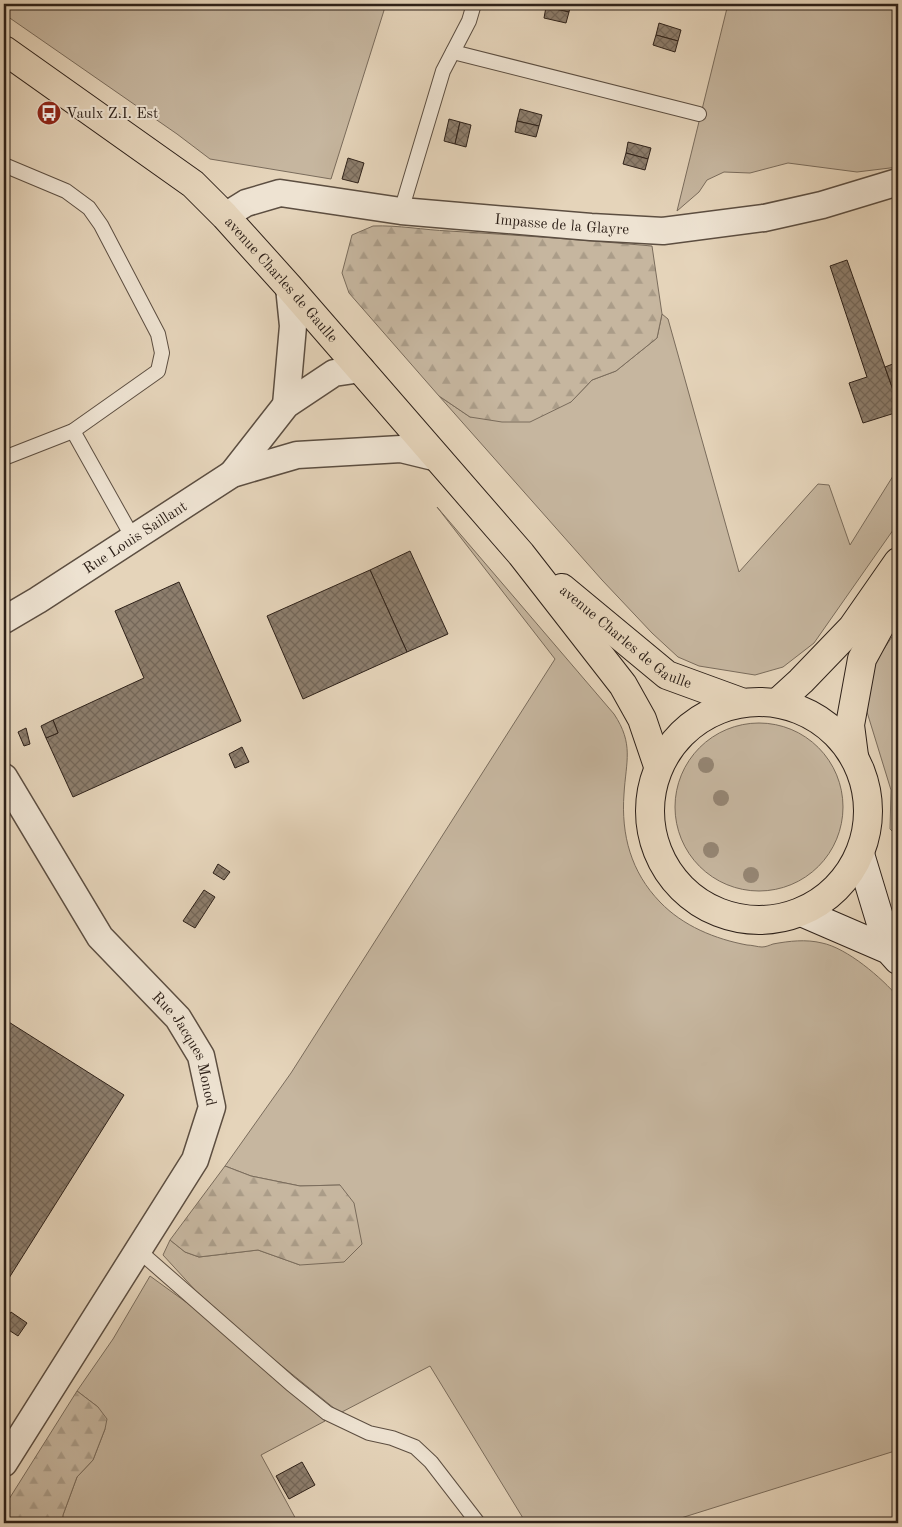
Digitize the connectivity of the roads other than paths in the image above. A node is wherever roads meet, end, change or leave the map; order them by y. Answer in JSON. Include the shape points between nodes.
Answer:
{"nodes":[{"id":1,"x":474,"y":4,"type":"edge"},
{"id":2,"x":4,"y":50,"type":"edge"},
{"id":3,"x":453,"y":52,"type":"junction"},
{"id":4,"x":699,"y":114,"type":"dead end"},
{"id":5,"x":4,"y":165,"type":"edge"},
{"id":6,"x":898,"y":182,"type":"edge"},
{"id":7,"x":401,"y":210,"type":"junction"},
{"id":8,"x":226,"y":216,"type":"junction"},
{"id":9,"x":289,"y":287,"type":"junction"},
{"id":10,"x":361,"y":369,"type":"junction"},
{"id":11,"x":286,"y":405,"type":"junction"},
{"id":12,"x":73,"y":432,"type":"junction"},
{"id":13,"x":4,"y":458,"type":"edge"},
{"id":14,"x":438,"y":458,"type":"junction"},
{"id":15,"x":232,"y":474,"type":"junction"},
{"id":16,"x":134,"y":538,"type":"junction"},
{"id":17,"x":521,"y":554,"type":"junction"},
{"id":18,"x":898,"y":562,"type":"edge"},
{"id":19,"x":898,"y":593,"type":"edge"},
{"id":20,"x":38,"y":600,"type":"junction"},
{"id":21,"x":4,"y":609,"type":"edge"},
{"id":22,"x":4,"y":620,"type":"edge"},
{"id":23,"x":741,"y":702,"type":"junction"},
{"id":24,"x":778,"y":702,"type":"junction"},
{"id":25,"x":854,"y":756,"type":"junction"},
{"id":26,"x":658,"y":766,"type":"junction"},
{"id":27,"x":4,"y":778,"type":"edge"},
{"id":28,"x":860,"y":854,"type":"junction"},
{"id":29,"x":801,"y":912,"type":"junction"},
{"id":30,"x":894,"y":955,"type":"edge"},
{"id":31,"x":138,"y":1250,"type":"junction"},
{"id":32,"x":4,"y":1462,"type":"edge"},
{"id":33,"x":478,"y":1523,"type":"edge"}],
"edges":[{"from":1,"to":3,"type":"lane"},
{"from":2,"to":8,"type":"main road","name":"avenue Charles de Gaulle","via":[[193,184]]},
{"from":3,"to":4,"type":"lane"},
{"from":3,"to":7,"type":"lane","via":[[443,71]]},
{"from":5,"to":12,"type":"lane","via":[[66,191],[89,208],[158,334],[162,353],[158,371]]},
{"from":6,"to":7,"type":"street","name":"Impasse de la Glayre","via":[[822,206],[764,218],[663,231]]},
{"from":7,"to":8,"type":"street","name":"Impasse de la Glayre","via":[[280,193],[246,204]]},
{"from":8,"to":9,"type":"main road","name":"avenue Charles de Gaulle"},
{"from":9,"to":10,"type":"main road","name":"avenue Charles de Gaulle"},
{"from":9,"to":11,"type":"street","via":[[293,326]]},
{"from":10,"to":11,"type":"street","name":"Rue Louis Saillant","via":[[334,373]]},
{"from":10,"to":14,"type":"main road","name":"avenue Charles de Gaulle"},
{"from":11,"to":15,"type":"street","name":"Rue Louis Saillant"},
{"from":12,"to":13,"type":"lane"},
{"from":12,"to":16,"type":"lane"},
{"from":14,"to":15,"type":"street","name":"Rue Louis Saillant","via":[[401,449],[297,455]]},
{"from":14,"to":17,"type":"main road","name":"avenue Charles de Gaulle"},
{"from":15,"to":16,"type":"street","name":"Rue Louis Saillant"},
{"from":16,"to":20,"type":"street","name":"Rue Louis Saillant"},
{"from":17,"to":23,"type":"main road","name":"avenue Charles de Gaulle","via":[[667,675]]},
{"from":17,"to":26,"type":"main road","name":"avenue Charles de Gaulle","via":[[624,685],[642,719]]},
{"from":18,"to":24,"type":"main road","via":[[852,628]]},
{"from":19,"to":25,"type":"main road","via":[[862,659],[850,725]]},
{"from":20,"to":21,"type":"street","name":"Rue Louis Saillant"},
{"from":20,"to":22,"type":"street","name":"Rue Louis Saillant"},
{"from":23,"to":24,"type":"main road"},
{"from":23,"to":26,"type":"main road","via":[[707,714],[678,736]]},
{"from":24,"to":25,"type":"main road","via":[[808,713],[834,731]]},
{"from":25,"to":28,"type":"main road","via":[[864,779],[869,804],[867,830]]},
{"from":26,"to":29,"type":"main road","via":[[649,803],[652,840],[668,873],[694,900],[728,916],[765,921]]},
{"from":27,"to":31,"type":"street","name":"Rue Jacques Monod","via":[[100,937],[178,1018],[201,1056],[212,1108],[195,1160]]},
{"from":28,"to":29,"type":"main road","via":[[846,878],[826,898]]},
{"from":28,"to":30,"type":"street"},
{"from":29,"to":30,"type":"street"},
{"from":31,"to":32,"type":"street","name":"Rue Jacques Monod"},
{"from":31,"to":33,"type":"lane","via":[[327,1413],[370,1433],[415,1447],[431,1462]]}]}
